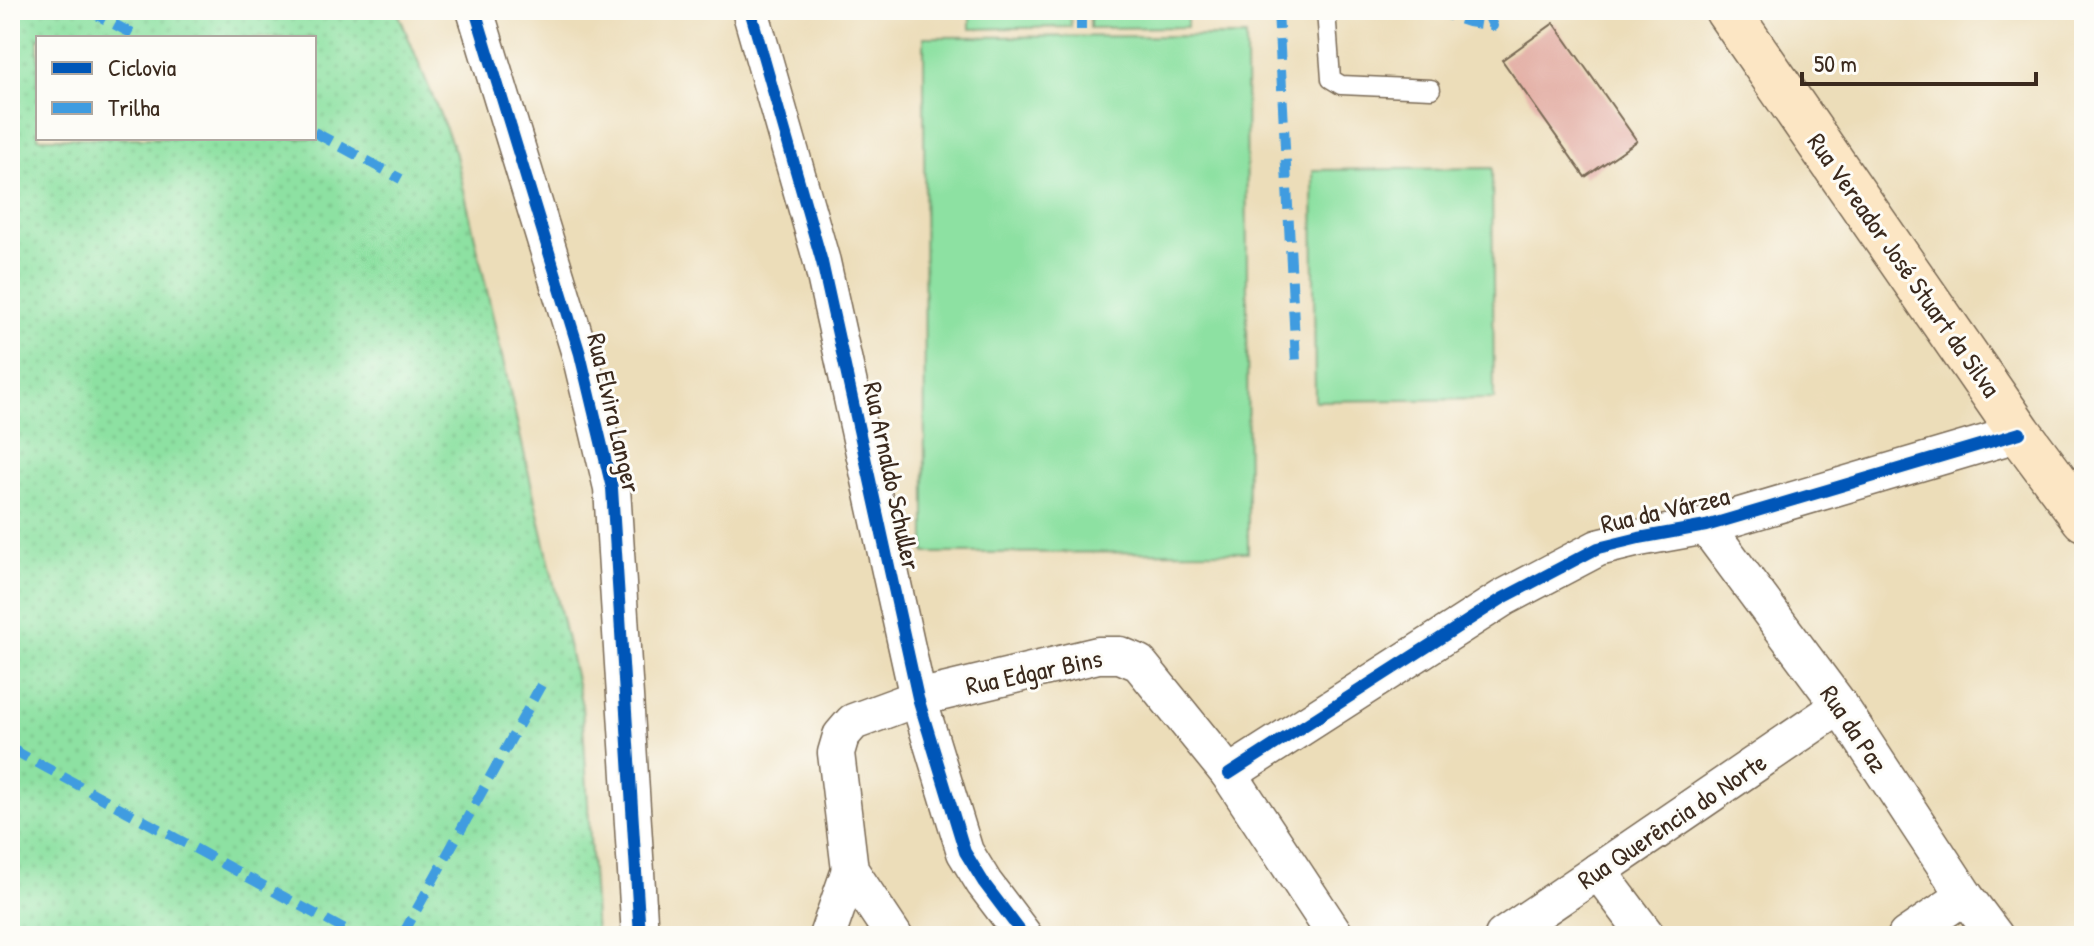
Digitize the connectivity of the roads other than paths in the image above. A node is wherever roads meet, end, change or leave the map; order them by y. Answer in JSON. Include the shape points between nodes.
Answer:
{"nodes":[{"id":1,"x":475,"y":10,"type":"edge"},
{"id":2,"x":750,"y":10,"type":"edge"},
{"id":3,"x":1326,"y":10,"type":"edge"},
{"id":4,"x":1727,"y":10,"type":"edge"},
{"id":5,"x":1431,"y":89,"type":"dead end"},
{"id":6,"x":2020,"y":433,"type":"junction"},
{"id":7,"x":2084,"y":519,"type":"edge"},
{"id":8,"x":1706,"y":526,"type":"junction"},
{"id":9,"x":918,"y":698,"type":"junction"},
{"id":10,"x":1840,"y":706,"type":"junction"},
{"id":11,"x":1229,"y":774,"type":"junction"},
{"id":12,"x":850,"y":870,"type":"junction"},
{"id":13,"x":1598,"y":871,"type":"junction"},
{"id":14,"x":1965,"y":896,"type":"junction"},
{"id":15,"x":640,"y":936,"type":"edge"},
{"id":16,"x":827,"y":936,"type":"edge"},
{"id":17,"x":894,"y":936,"type":"edge"},
{"id":18,"x":1024,"y":936,"type":"edge"},
{"id":19,"x":1336,"y":936,"type":"edge"},
{"id":20,"x":1503,"y":936,"type":"edge"},
{"id":21,"x":1647,"y":936,"type":"edge"},
{"id":22,"x":1906,"y":936,"type":"edge"},
{"id":23,"x":1995,"y":936,"type":"edge"}],
"edges":[{"from":1,"to":15,"type":"street","name":"Rua Elvira Langer","via":[[580,354],[612,488]]},
{"from":2,"to":9,"type":"street","name":"Rua Arnaldo Schuller","via":[[822,262]]},
{"from":3,"to":5,"type":"lane","via":[[1331,79],[1341,85]]},
{"from":4,"to":6,"type":"main road","name":"Rua Vereador José Stuart da Silva"},
{"from":6,"to":7,"type":"main road","name":"Rua Vereador José Stuart da Silva"},
{"from":6,"to":8,"type":"street","name":"Rua da Várzea"},
{"from":8,"to":10,"type":"street","name":"Rua da Paz"},
{"from":8,"to":11,"type":"street","name":"Rua da Várzea","via":[[1598,548],[1573,559],[1503,598]]},
{"from":9,"to":11,"type":"street","name":"Rua Edgar Bins","via":[[1098,655],[1120,655],[1139,663]]},
{"from":9,"to":12,"type":"street","name":"Rua Edgar Bins","via":[[853,722],[841,736],[836,753]]},
{"from":9,"to":18,"type":"street","name":"Rua Arnaldo Schuller","via":[[965,852]]},
{"from":10,"to":13,"type":"street","name":"Rua Querência do Norte"},
{"from":10,"to":14,"type":"street","name":"Rua da Paz"},
{"from":11,"to":19,"type":"street","name":"Rua Edgar Bins"},
{"from":12,"to":16,"type":"street"},
{"from":12,"to":17,"type":"street"},
{"from":13,"to":20,"type":"street","name":"Rua Querência do Norte"},
{"from":13,"to":21,"type":"street"},
{"from":14,"to":22,"type":"street"},
{"from":14,"to":23,"type":"street","name":"Rua da Paz"}]}
